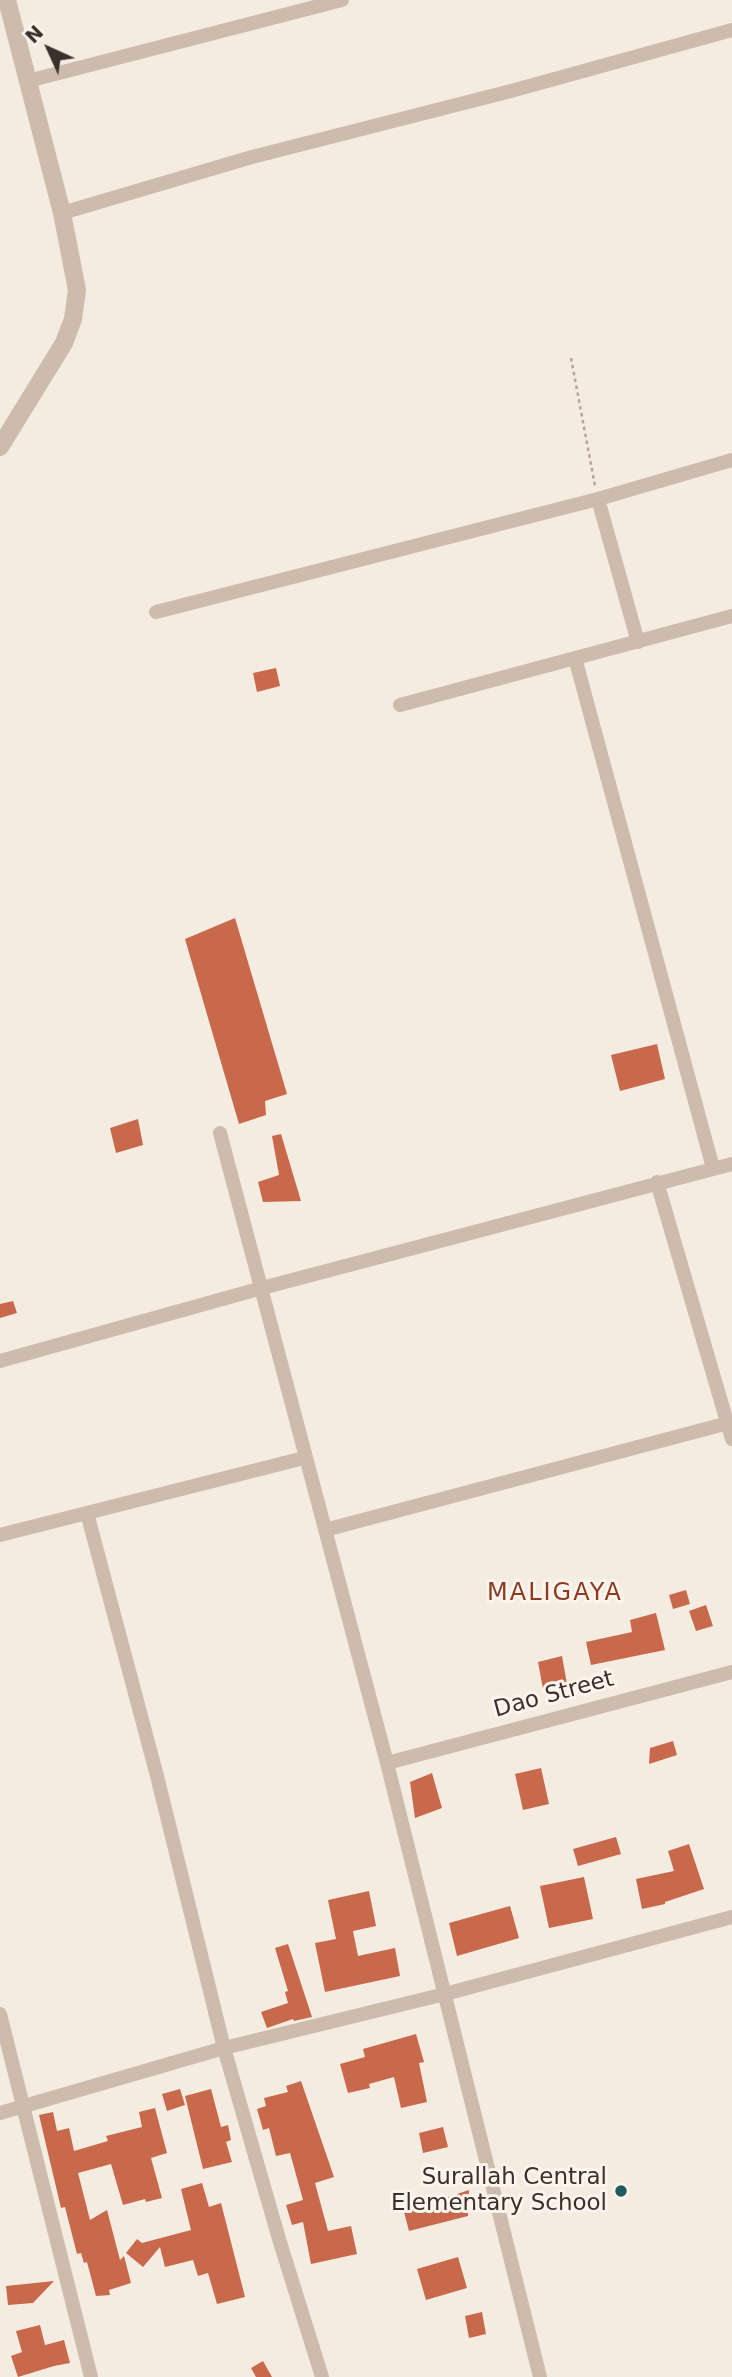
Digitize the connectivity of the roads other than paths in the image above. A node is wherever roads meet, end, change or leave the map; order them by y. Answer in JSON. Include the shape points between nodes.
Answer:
{"nodes":[{"id":1,"x":7,"y":0,"type":"edge"},
{"id":2,"x":342,"y":0,"type":"edge"},
{"id":3,"x":732,"y":30,"type":"edge"},
{"id":4,"x":28,"y":81,"type":"junction"},
{"id":5,"x":62,"y":213,"type":"junction"},
{"id":6,"x":0,"y":447,"type":"edge"},
{"id":7,"x":732,"y":460,"type":"edge"},
{"id":8,"x":598,"y":499,"type":"junction"},
{"id":9,"x":156,"y":612,"type":"dead end"},
{"id":10,"x":732,"y":616,"type":"edge"},
{"id":11,"x":638,"y":642,"type":"junction"},
{"id":12,"x":575,"y":657,"type":"junction"},
{"id":13,"x":400,"y":705,"type":"dead end"},
{"id":14,"x":220,"y":1133,"type":"dead end"},
{"id":15,"x":732,"y":1164,"type":"edge"},
{"id":16,"x":713,"y":1168,"type":"junction"},
{"id":17,"x":657,"y":1182,"type":"junction"},
{"id":18,"x":262,"y":1288,"type":"junction"},
{"id":19,"x":0,"y":1361,"type":"edge"},
{"id":20,"x":730,"y":1423,"type":"edge"},
{"id":21,"x":732,"y":1439,"type":"edge"},
{"id":22,"x":304,"y":1458,"type":"junction"},
{"id":23,"x":87,"y":1513,"type":"junction"},
{"id":24,"x":325,"y":1530,"type":"junction"},
{"id":25,"x":0,"y":1535,"type":"edge"},
{"id":26,"x":732,"y":1672,"type":"edge"},
{"id":27,"x":387,"y":1763,"type":"junction"},
{"id":28,"x":732,"y":1917,"type":"edge"},
{"id":29,"x":445,"y":1994,"type":"junction"},
{"id":30,"x":0,"y":2014,"type":"edge"},
{"id":31,"x":224,"y":2049,"type":"junction"},
{"id":32,"x":24,"y":2107,"type":"junction"},
{"id":33,"x":0,"y":2113,"type":"edge"},
{"id":34,"x":91,"y":2377,"type":"edge"},
{"id":35,"x":322,"y":2377,"type":"edge"},
{"id":36,"x":540,"y":2377,"type":"edge"}],
"edges":[{"from":1,"to":4,"type":"street"},
{"from":2,"to":4,"type":"street"},
{"from":3,"to":5,"type":"street","via":[[252,157]]},
{"from":4,"to":5,"type":"street"},
{"from":5,"to":6,"type":"street","via":[[77,290],[73,319],[64,343]]},
{"from":7,"to":8,"type":"street"},
{"from":8,"to":9,"type":"street"},
{"from":8,"to":11,"type":"street"},
{"from":10,"to":11,"type":"street"},
{"from":11,"to":12,"type":"street"},
{"from":12,"to":13,"type":"street"},
{"from":12,"to":16,"type":"street"},
{"from":14,"to":18,"type":"street"},
{"from":15,"to":16,"type":"street"},
{"from":16,"to":17,"type":"street"},
{"from":17,"to":18,"type":"street"},
{"from":17,"to":20,"type":"street"},
{"from":18,"to":19,"type":"street"},
{"from":18,"to":22,"type":"street"},
{"from":20,"to":21,"type":"street"},
{"from":20,"to":24,"type":"street"},
{"from":22,"to":23,"type":"street"},
{"from":22,"to":24,"type":"street"},
{"from":23,"to":25,"type":"street"},
{"from":23,"to":31,"type":"street"},
{"from":24,"to":27,"type":"street"},
{"from":26,"to":27,"type":"street","name":"Dao Street"},
{"from":27,"to":29,"type":"street"},
{"from":28,"to":29,"type":"street"},
{"from":29,"to":31,"type":"street"},
{"from":29,"to":36,"type":"street"},
{"from":30,"to":32,"type":"street"},
{"from":31,"to":32,"type":"street"},
{"from":31,"to":35,"type":"street"},
{"from":32,"to":33,"type":"street"},
{"from":32,"to":34,"type":"street"}]}
